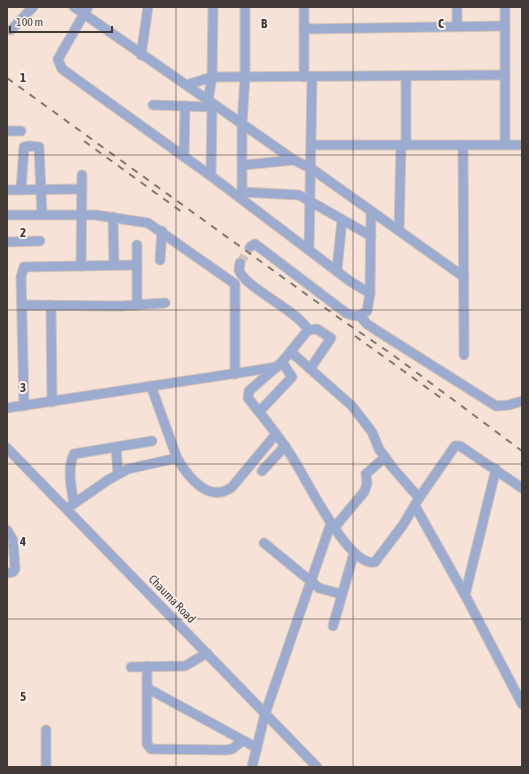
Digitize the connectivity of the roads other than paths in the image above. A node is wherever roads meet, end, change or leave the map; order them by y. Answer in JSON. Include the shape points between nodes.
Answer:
{"nodes":[{"id":1,"x":33,"y":7,"type":"edge"},
{"id":2,"x":74,"y":7,"type":"edge"},
{"id":3,"x":148,"y":7,"type":"edge"},
{"id":4,"x":213,"y":7,"type":"edge"},
{"id":5,"x":245,"y":7,"type":"edge"},
{"id":6,"x":304,"y":7,"type":"edge"},
{"id":7,"x":457,"y":7,"type":"edge"},
{"id":8,"x":504,"y":7,"type":"edge"},
{"id":9,"x":85,"y":10,"type":"edge"},
{"id":10,"x":457,"y":26,"type":"junction"},
{"id":11,"x":505,"y":26,"type":"junction"},
{"id":12,"x":304,"y":29,"type":"junction"},
{"id":13,"x":11,"y":30,"type":"dead end"},
{"id":14,"x":141,"y":54,"type":"junction"},
{"id":15,"x":505,"y":75,"type":"junction"},
{"id":16,"x":406,"y":76,"type":"junction"},
{"id":17,"x":245,"y":77,"type":"junction"},
{"id":18,"x":308,"y":77,"type":"junction"},
{"id":19,"x":212,"y":78,"type":"junction"},
{"id":20,"x":186,"y":86,"type":"junction"},
{"id":21,"x":153,"y":104,"type":"dead end"},
{"id":22,"x":210,"y":104,"type":"junction"},
{"id":23,"x":185,"y":106,"type":"junction"},
{"id":24,"x":242,"y":124,"type":"junction"},
{"id":25,"x":7,"y":130,"type":"edge"},
{"id":26,"x":21,"y":131,"type":"dead end"},
{"id":27,"x":312,"y":145,"type":"junction"},
{"id":28,"x":462,"y":145,"type":"junction"},
{"id":29,"x":506,"y":145,"type":"junction"},
{"id":30,"x":522,"y":145,"type":"edge"},
{"id":31,"x":404,"y":146,"type":"junction"},
{"id":32,"x":184,"y":157,"type":"junction"},
{"id":33,"x":294,"y":160,"type":"junction"},
{"id":34,"x":243,"y":165,"type":"junction"},
{"id":35,"x":312,"y":169,"type":"junction"},
{"id":36,"x":82,"y":175,"type":"dead end"},
{"id":37,"x":211,"y":176,"type":"junction"},
{"id":38,"x":82,"y":189,"type":"junction"},
{"id":39,"x":7,"y":190,"type":"edge"},
{"id":40,"x":21,"y":190,"type":"junction"},
{"id":41,"x":41,"y":190,"type":"junction"},
{"id":42,"x":242,"y":196,"type":"junction"},
{"id":43,"x":311,"y":202,"type":"junction"},
{"id":44,"x":371,"y":213,"type":"junction"},
{"id":45,"x":42,"y":214,"type":"junction"},
{"id":46,"x":7,"y":215,"type":"edge"},
{"id":47,"x":82,"y":216,"type":"junction"},
{"id":48,"x":113,"y":217,"type":"junction"},
{"id":49,"x":342,"y":220,"type":"junction"},
{"id":50,"x":162,"y":231,"type":"junction"},
{"id":51,"x":399,"y":231,"type":"junction"},
{"id":52,"x":371,"y":236,"type":"junction"},
{"id":53,"x":40,"y":241,"type":"dead end"},
{"id":54,"x":7,"y":242,"type":"edge"},
{"id":55,"x":137,"y":245,"type":"dead end"},
{"id":56,"x":250,"y":247,"type":"dead end"},
{"id":57,"x":309,"y":250,"type":"junction"},
{"id":58,"x":160,"y":260,"type":"dead end"},
{"id":59,"x":240,"y":264,"type":"dead end"},
{"id":60,"x":137,"y":265,"type":"junction"},
{"id":61,"x":81,"y":266,"type":"junction"},
{"id":62,"x":114,"y":266,"type":"junction"},
{"id":63,"x":337,"y":270,"type":"junction"},
{"id":64,"x":464,"y":277,"type":"junction"},
{"id":65,"x":370,"y":293,"type":"junction"},
{"id":66,"x":165,"y":303,"type":"dead end"},
{"id":67,"x":137,"y":304,"type":"junction"},
{"id":68,"x":22,"y":305,"type":"junction"},
{"id":69,"x":51,"y":305,"type":"junction"},
{"id":70,"x":360,"y":316,"type":"junction"},
{"id":71,"x":308,"y":330,"type":"junction"},
{"id":72,"x":291,"y":352,"type":"junction"},
{"id":73,"x":464,"y":355,"type":"dead end"},
{"id":74,"x":280,"y":365,"type":"junction"},
{"id":75,"x":310,"y":369,"type":"junction"},
{"id":76,"x":235,"y":374,"type":"junction"},
{"id":77,"x":151,"y":386,"type":"junction"},
{"id":78,"x":522,"y":401,"type":"edge"},
{"id":79,"x":52,"y":402,"type":"junction"},
{"id":80,"x":24,"y":406,"type":"junction"},
{"id":81,"x":7,"y":408,"type":"edge"},
{"id":82,"x":259,"y":412,"type":"junction"},
{"id":83,"x":276,"y":434,"type":"junction"},
{"id":84,"x":152,"y":442,"type":"dead end"},
{"id":85,"x":285,"y":446,"type":"junction"},
{"id":86,"x":116,"y":447,"type":"junction"},
{"id":87,"x":8,"y":452,"type":"edge"},
{"id":88,"x":385,"y":457,"type":"junction"},
{"id":89,"x":177,"y":458,"type":"junction"},
{"id":90,"x":496,"y":469,"type":"junction"},
{"id":91,"x":262,"y":471,"type":"dead end"},
{"id":92,"x":118,"y":474,"type":"junction"},
{"id":93,"x":522,"y":488,"type":"edge"},
{"id":94,"x":417,"y":502,"type":"junction"},
{"id":95,"x":70,"y":506,"type":"junction"},
{"id":96,"x":333,"y":526,"type":"junction"},
{"id":97,"x":7,"y":530,"type":"edge"},
{"id":98,"x":264,"y":543,"type":"dead end"},
{"id":99,"x":354,"y":553,"type":"junction"},
{"id":100,"x":7,"y":573,"type":"edge"},
{"id":101,"x":310,"y":581,"type":"junction"},
{"id":102,"x":341,"y":594,"type":"junction"},
{"id":103,"x":465,"y":595,"type":"junction"},
{"id":104,"x":333,"y":626,"type":"dead end"},
{"id":105,"x":207,"y":653,"type":"junction"},
{"id":106,"x":147,"y":666,"type":"junction"},
{"id":107,"x":132,"y":667,"type":"dead end"},
{"id":108,"x":147,"y":688,"type":"junction"},
{"id":109,"x":522,"y":704,"type":"edge"},
{"id":110,"x":265,"y":714,"type":"junction"},
{"id":111,"x":46,"y":730,"type":"dead end"},
{"id":112,"x":242,"y":741,"type":"junction"},
{"id":113,"x":257,"y":748,"type":"junction"},
{"id":114,"x":46,"y":767,"type":"edge"},
{"id":115,"x":252,"y":767,"type":"edge"},
{"id":116,"x":318,"y":767,"type":"edge"}],
"edges":[{"from":1,"to":13,"type":"street"},
{"from":2,"to":9,"type":"street"},
{"from":3,"to":14,"type":"street"},
{"from":4,"to":19,"type":"street"},
{"from":5,"to":17,"type":"street"},
{"from":6,"to":12,"type":"street"},
{"from":7,"to":10,"type":"street"},
{"from":8,"to":11,"type":"street"},
{"from":9,"to":14,"type":"street"},
{"from":9,"to":32,"type":"street","via":[[58,59],[62,69]]},
{"from":10,"to":11,"type":"street"},
{"from":10,"to":12,"type":"street"},
{"from":11,"to":15,"type":"street"},
{"from":12,"to":18,"type":"street"},
{"from":14,"to":20,"type":"street"},
{"from":15,"to":16,"type":"street"},
{"from":15,"to":29,"type":"street"},
{"from":16,"to":18,"type":"street"},
{"from":16,"to":31,"type":"street"},
{"from":17,"to":18,"type":"street"},
{"from":17,"to":19,"type":"street"},
{"from":17,"to":24,"type":"street"},
{"from":18,"to":27,"type":"street"},
{"from":19,"to":20,"type":"street"},
{"from":19,"to":22,"type":"street"},
{"from":20,"to":22,"type":"street"},
{"from":21,"to":23,"type":"street"},
{"from":22,"to":23,"type":"street"},
{"from":22,"to":24,"type":"street"},
{"from":22,"to":37,"type":"street"},
{"from":23,"to":32,"type":"street"},
{"from":24,"to":33,"type":"street"},
{"from":24,"to":34,"type":"street"},
{"from":25,"to":26,"type":"street"},
{"from":27,"to":31,"type":"street"},
{"from":27,"to":35,"type":"street"},
{"from":28,"to":29,"type":"street"},
{"from":28,"to":31,"type":"street"},
{"from":28,"to":64,"type":"street"},
{"from":29,"to":30,"type":"street"},
{"from":31,"to":51,"type":"street"},
{"from":32,"to":37,"type":"street"},
{"from":33,"to":34,"type":"street"},
{"from":33,"to":35,"type":"street"},
{"from":34,"to":42,"type":"street"},
{"from":35,"to":43,"type":"street"},
{"from":35,"to":44,"type":"street"},
{"from":36,"to":38,"type":"street"},
{"from":37,"to":42,"type":"street"},
{"from":38,"to":41,"type":"street"},
{"from":38,"to":47,"type":"street"},
{"from":39,"to":40,"type":"street"},
{"from":40,"to":41,"type":"street"},
{"from":40,"to":41,"type":"street","via":[[24,147],[35,146],[39,147],[40,151]]},
{"from":41,"to":45,"type":"street"},
{"from":42,"to":43,"type":"street","via":[[299,194]]},
{"from":42,"to":57,"type":"street"},
{"from":43,"to":49,"type":"street"},
{"from":43,"to":57,"type":"street"},
{"from":44,"to":51,"type":"street"},
{"from":44,"to":52,"type":"street"},
{"from":45,"to":46,"type":"street"},
{"from":45,"to":47,"type":"street"},
{"from":47,"to":48,"type":"street"},
{"from":47,"to":61,"type":"street"},
{"from":48,"to":50,"type":"street","via":[[148,223]]},
{"from":48,"to":62,"type":"street"},
{"from":49,"to":52,"type":"street"},
{"from":49,"to":63,"type":"street"},
{"from":50,"to":58,"type":"street"},
{"from":50,"to":76,"type":"street","via":[[235,284]]},
{"from":51,"to":64,"type":"street"},
{"from":52,"to":65,"type":"street"},
{"from":53,"to":54,"type":"street"},
{"from":55,"to":60,"type":"street"},
{"from":56,"to":70,"type":"street","via":[[255,244],[346,312]]},
{"from":57,"to":63,"type":"street"},
{"from":59,"to":71,"type":"street","via":[[239,270],[243,278],[283,307]]},
{"from":60,"to":62,"type":"street"},
{"from":60,"to":67,"type":"street"},
{"from":61,"to":62,"type":"street"},
{"from":61,"to":68,"type":"street","via":[[24,268],[21,277]]},
{"from":63,"to":65,"type":"street"},
{"from":64,"to":73,"type":"street"},
{"from":65,"to":70,"type":"street","via":[[367,311]]},
{"from":66,"to":67,"type":"street"},
{"from":67,"to":69,"type":"street"},
{"from":68,"to":69,"type":"street"},
{"from":68,"to":80,"type":"street"},
{"from":69,"to":79,"type":"street"},
{"from":70,"to":78,"type":"street","via":[[379,332],[496,406]]},
{"from":71,"to":72,"type":"street"},
{"from":71,"to":75,"type":"street","via":[[317,329],[331,338]]},
{"from":72,"to":74,"type":"street"},
{"from":72,"to":75,"type":"street"},
{"from":74,"to":76,"type":"street"},
{"from":74,"to":82,"type":"street","via":[[248,394],[248,398]]},
{"from":74,"to":82,"type":"street","via":[[292,377]]},
{"from":75,"to":88,"type":"street","via":[[352,406],[372,432]]},
{"from":76,"to":77,"type":"street"},
{"from":77,"to":79,"type":"street"},
{"from":77,"to":89,"type":"street"},
{"from":79,"to":80,"type":"street"},
{"from":80,"to":81,"type":"street"},
{"from":82,"to":83,"type":"street"},
{"from":83,"to":85,"type":"street"},
{"from":83,"to":89,"type":"street","via":[[232,486],[217,493],[210,492],[195,481]]},
{"from":84,"to":86,"type":"street"},
{"from":85,"to":91,"type":"street"},
{"from":85,"to":96,"type":"street"},
{"from":86,"to":92,"type":"street"},
{"from":86,"to":95,"type":"street","via":[[74,454],[71,459]]},
{"from":87,"to":95,"type":"street","name":"Chauma Road"},
{"from":88,"to":94,"type":"street"},
{"from":88,"to":96,"type":"street","via":[[366,474],[367,484],[364,492]]},
{"from":89,"to":92,"type":"street","via":[[134,467]]},
{"from":90,"to":93,"type":"street"},
{"from":90,"to":94,"type":"street","via":[[460,446],[455,446]]},
{"from":90,"to":103,"type":"street"},
{"from":92,"to":95,"type":"street"},
{"from":94,"to":99,"type":"street","via":[[404,525],[375,562],[364,561]]},
{"from":94,"to":103,"type":"street"},
{"from":95,"to":105,"type":"street","name":"Chauma Road"},
{"from":96,"to":99,"type":"street"},
{"from":96,"to":101,"type":"street"},
{"from":97,"to":100,"type":"street","via":[[13,540],[15,570]]},
{"from":98,"to":101,"type":"street"},
{"from":99,"to":102,"type":"street"},
{"from":101,"to":102,"type":"street","via":[[322,590]]},
{"from":101,"to":110,"type":"street"},
{"from":102,"to":104,"type":"street"},
{"from":103,"to":109,"type":"street"},
{"from":105,"to":106,"type":"street","via":[[185,666]]},
{"from":105,"to":110,"type":"street","name":"Chauma Road"},
{"from":106,"to":107,"type":"street"},
{"from":106,"to":108,"type":"street"},
{"from":108,"to":112,"type":"street"},
{"from":108,"to":112,"type":"street","via":[[147,744],[151,749],[226,750],[232,749]]},
{"from":110,"to":113,"type":"street"},
{"from":110,"to":116,"type":"street","name":"Chauma Road"},
{"from":111,"to":114,"type":"street"},
{"from":112,"to":113,"type":"street"},
{"from":113,"to":115,"type":"street"}]}
